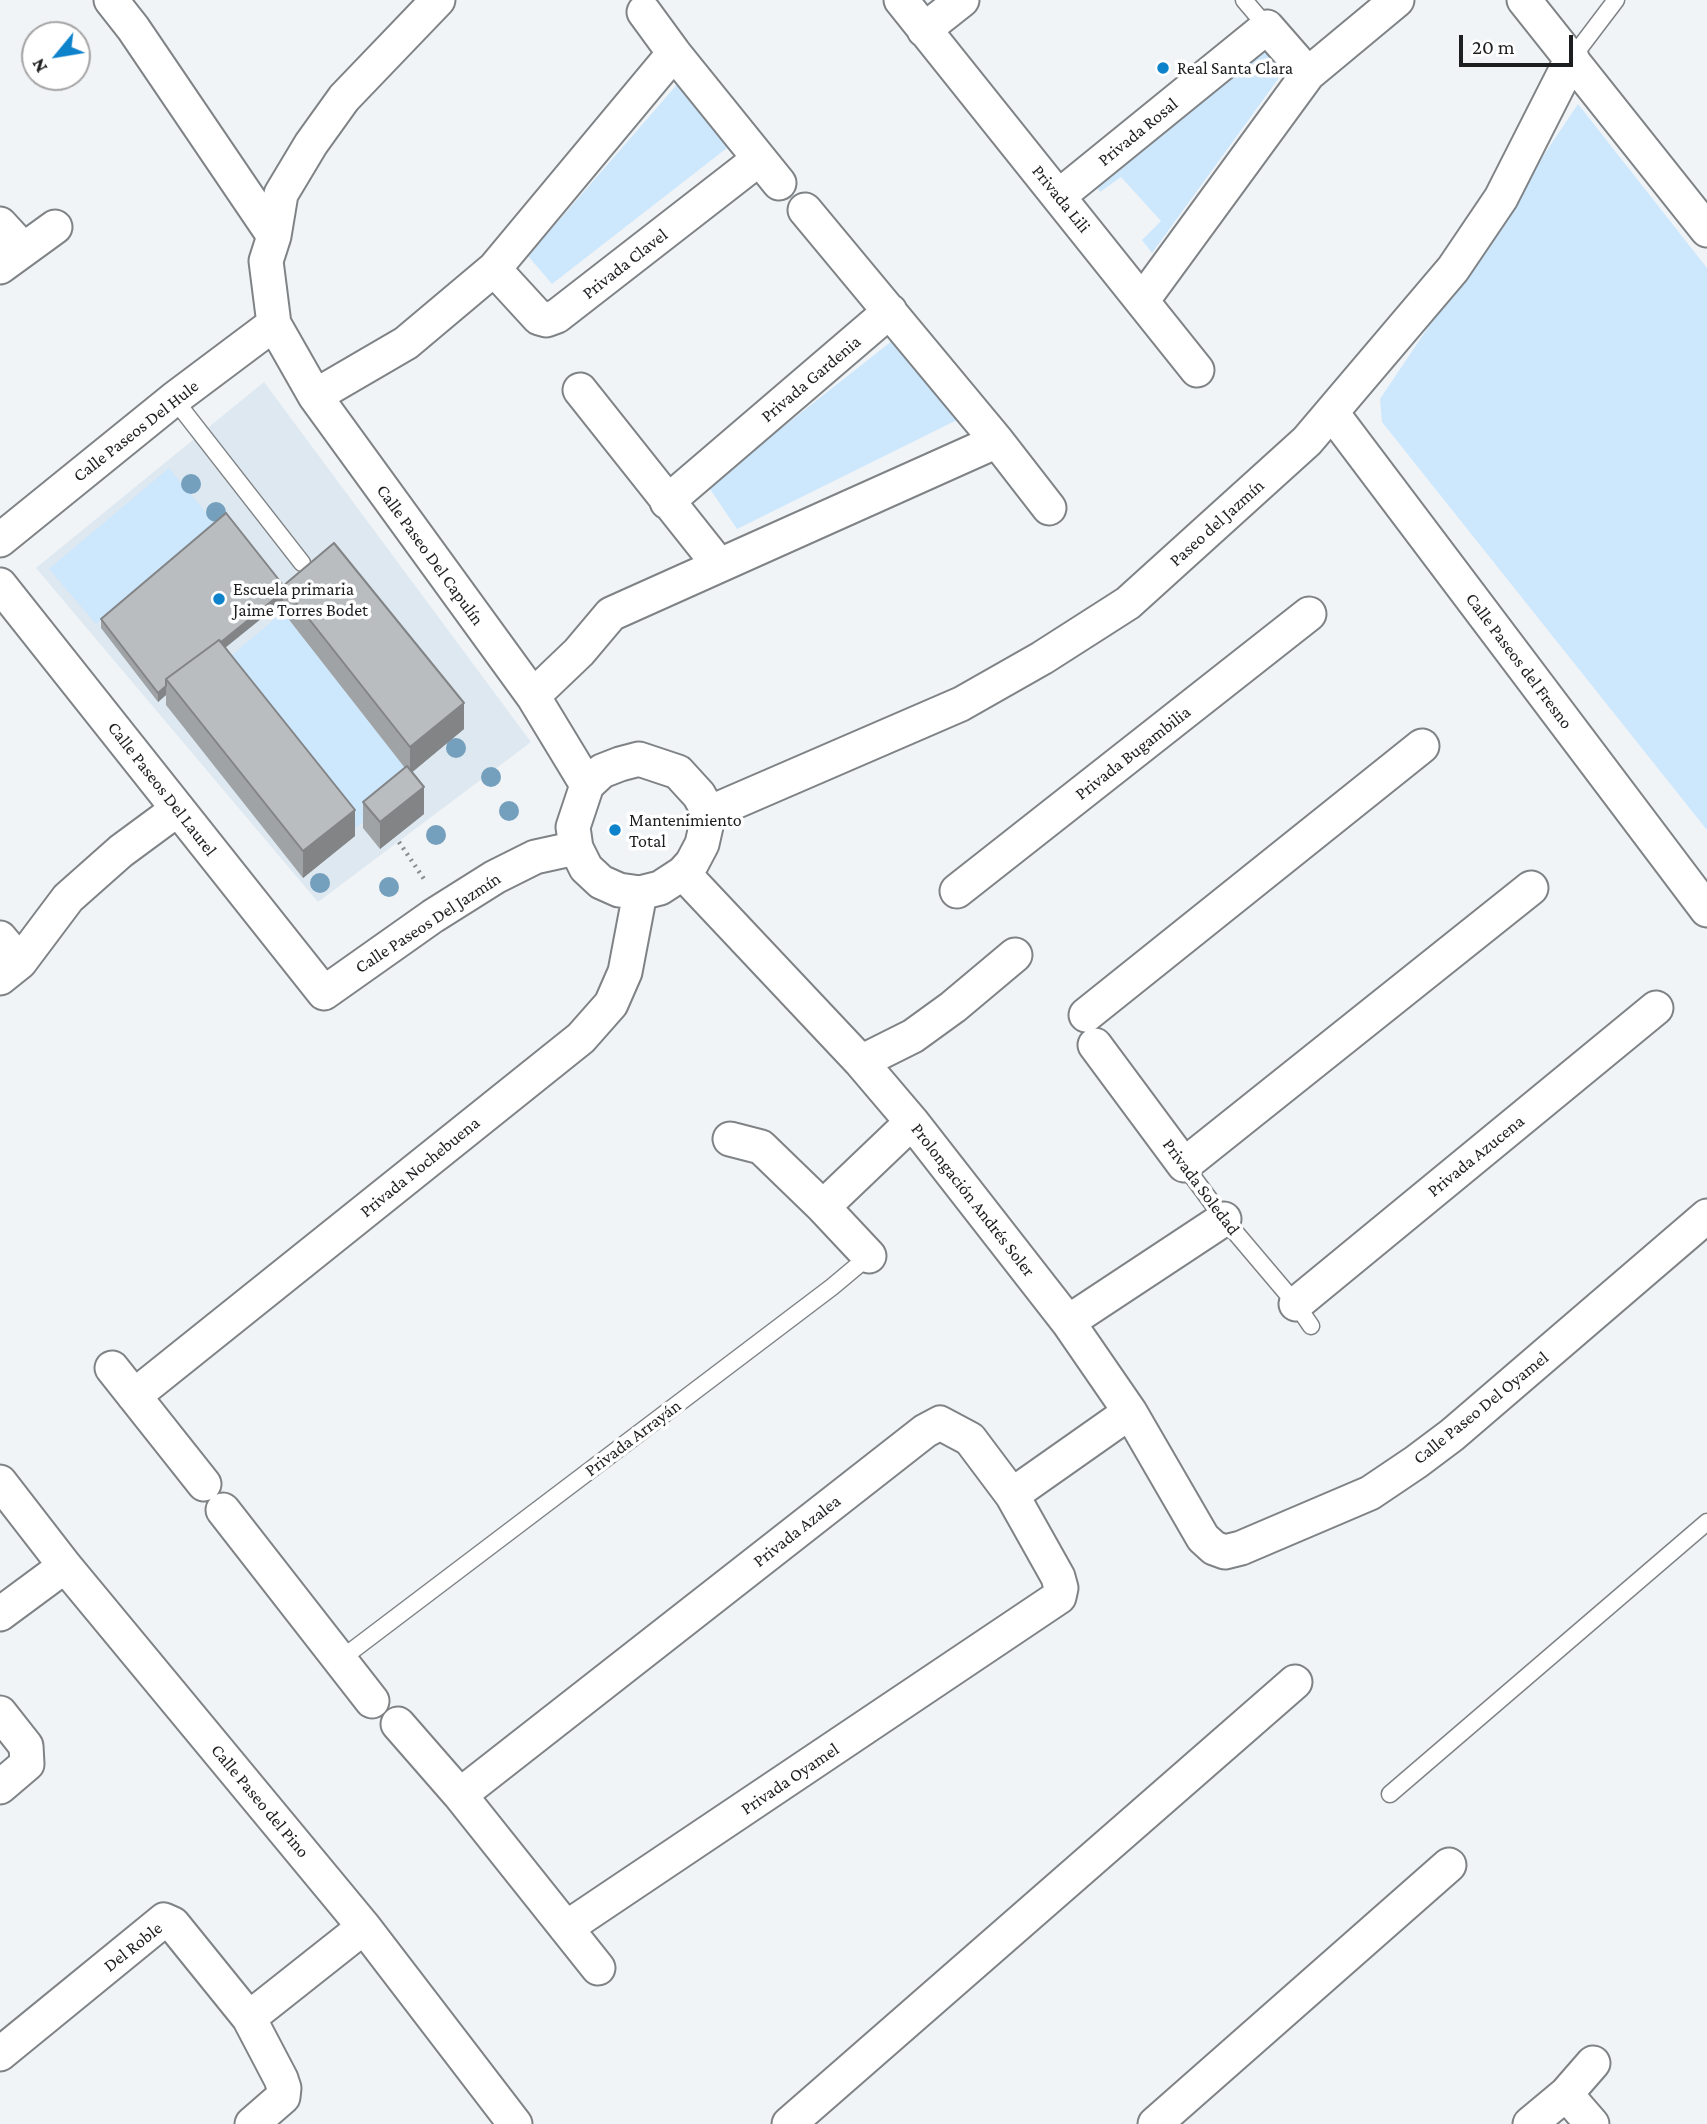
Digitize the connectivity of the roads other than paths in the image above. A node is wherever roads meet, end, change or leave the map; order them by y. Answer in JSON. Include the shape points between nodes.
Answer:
{"nodes":[{"id":1,"x":111,"y":0,"type":"edge"},
{"id":2,"x":438,"y":0,"type":"edge"},
{"id":3,"x":901,"y":0,"type":"edge"},
{"id":4,"x":962,"y":0,"type":"edge"},
{"id":5,"x":1244,"y":0,"type":"edge"},
{"id":6,"x":1398,"y":0,"type":"edge"},
{"id":7,"x":1524,"y":0,"type":"edge"},
{"id":8,"x":1616,"y":0,"type":"edge"},
{"id":9,"x":644,"y":12,"type":"dead end"},
{"id":10,"x":1267,"y":27,"type":"junction"},
{"id":11,"x":924,"y":30,"type":"junction"},
{"id":12,"x":674,"y":54,"type":"junction"},
{"id":13,"x":1572,"y":58,"type":"junction"},
{"id":14,"x":1308,"y":74,"type":"junction"},
{"id":15,"x":1059,"y":196,"type":"junction"},
{"id":16,"x":805,"y":210,"type":"dead end"},
{"id":17,"x":1702,"y":215,"type":"edge"},
{"id":18,"x":0,"y":224,"type":"edge"},
{"id":19,"x":55,"y":227,"type":"dead end"},
{"id":20,"x":274,"y":236,"type":"junction"},
{"id":21,"x":11,"y":258,"type":"edge"},
{"id":22,"x":494,"y":269,"type":"junction"},
{"id":23,"x":1142,"y":300,"type":"junction"},
{"id":24,"x":890,"y":311,"type":"junction"},
{"id":25,"x":274,"y":324,"type":"junction"},
{"id":26,"x":1197,"y":370,"type":"dead end"},
{"id":27,"x":580,"y":390,"type":"dead end"},
{"id":28,"x":315,"y":396,"type":"junction"},
{"id":29,"x":174,"y":399,"type":"junction"},
{"id":30,"x":1332,"y":412,"type":"junction"},
{"id":31,"x":997,"y":441,"type":"junction"},
{"id":32,"x":667,"y":502,"type":"junction"},
{"id":33,"x":1049,"y":508,"type":"dead end"},
{"id":34,"x":0,"y":540,"type":"edge"},
{"id":35,"x":302,"y":563,"type":"dead end"},
{"id":36,"x":719,"y":565,"type":"junction"},
{"id":37,"x":0,"y":585,"type":"edge"},
{"id":38,"x":1309,"y":614,"type":"dead end"},
{"id":39,"x":533,"y":696,"type":"junction"},
{"id":40,"x":1422,"y":746,"type":"dead end"},
{"id":41,"x":586,"y":786,"type":"junction"},
{"id":42,"x":178,"y":809,"type":"junction"},
{"id":43,"x":709,"y":813,"type":"junction"},
{"id":44,"x":576,"y":848,"type":"junction"},
{"id":45,"x":683,"y":873,"type":"junction"},
{"id":46,"x":1531,"y":888,"type":"dead end"},
{"id":47,"x":957,"y":891,"type":"dead end"},
{"id":48,"x":640,"y":893,"type":"junction"},
{"id":49,"x":1707,"y":910,"type":"edge"},
{"id":50,"x":1015,"y":955,"type":"dead end"},
{"id":51,"x":7,"y":960,"type":"edge"},
{"id":52,"x":324,"y":993,"type":"joint"},
{"id":53,"x":1657,"y":1008,"type":"dead end"},
{"id":54,"x":861,"y":1062,"type":"junction"},
{"id":55,"x":912,"y":1122,"type":"junction"},
{"id":56,"x":730,"y":1139,"type":"dead end"},
{"id":57,"x":1184,"y":1165,"type":"junction"},
{"id":58,"x":822,"y":1207,"type":"junction"},
{"id":59,"x":1707,"y":1216,"type":"edge"},
{"id":60,"x":1224,"y":1219,"type":"junction"},
{"id":61,"x":869,"y":1256,"type":"joint"},
{"id":62,"x":1303,"y":1315,"type":"joint"},
{"id":63,"x":1068,"y":1322,"type":"junction"},
{"id":64,"x":111,"y":1368,"type":"dead end"},
{"id":65,"x":134,"y":1396,"type":"junction"},
{"id":66,"x":1130,"y":1412,"type":"junction"},
{"id":67,"x":0,"y":1482,"type":"edge"},
{"id":68,"x":1012,"y":1494,"type":"junction"},
{"id":69,"x":1707,"y":1522,"type":"edge"},
{"id":70,"x":1226,"y":1552,"type":"joint"},
{"id":71,"x":65,"y":1566,"type":"junction"},
{"id":72,"x":0,"y":1614,"type":"edge"},
{"id":73,"x":341,"y":1659,"type":"junction"},
{"id":74,"x":1295,"y":1682,"type":"dead end"},
{"id":75,"x":372,"y":1701,"type":"dead end"},
{"id":76,"x":0,"y":1713,"type":"edge"},
{"id":77,"x":398,"y":1724,"type":"dead end"},
{"id":78,"x":0,"y":1787,"type":"edge"},
{"id":79,"x":460,"y":1794,"type":"junction"},
{"id":80,"x":1390,"y":1794,"type":"dead end"},
{"id":81,"x":1450,"y":1865,"type":"dead end"},
{"id":82,"x":364,"y":1927,"type":"junction"},
{"id":83,"x":566,"y":1928,"type":"junction"},
{"id":84,"x":598,"y":1968,"type":"dead end"},
{"id":85,"x":249,"y":2018,"type":"junction"},
{"id":86,"x":0,"y":2054,"type":"edge"},
{"id":87,"x":1593,"y":2063,"type":"dead end"},
{"id":88,"x":1566,"y":2094,"type":"junction"},
{"id":89,"x":252,"y":2124,"type":"edge"},
{"id":90,"x":515,"y":2124,"type":"edge"},
{"id":91,"x":789,"y":2124,"type":"edge"},
{"id":92,"x":1156,"y":2124,"type":"edge"},
{"id":93,"x":1530,"y":2124,"type":"edge"},
{"id":94,"x":1592,"y":2124,"type":"edge"}],
"edges":[{"from":1,"to":20,"type":"street"},
{"from":2,"to":20,"type":"street","via":[[344,98],[311,144],[281,194]]},
{"from":3,"to":11,"type":"street","name":"Privada Lili"},
{"from":4,"to":11,"type":"street"},
{"from":5,"to":10,"type":"lane"},
{"from":6,"to":14,"type":"street"},
{"from":7,"to":13,"type":"street"},
{"from":8,"to":13,"type":"lane"},
{"from":9,"to":12,"type":"street","name":"Privada Clavel"},
{"from":10,"to":14,"type":"street"},
{"from":10,"to":15,"type":"street","name":"Privada Rosal"},
{"from":11,"to":15,"type":"street","name":"Privada Lili"},
{"from":12,"to":22,"type":"street"},
{"from":12,"to":22,"type":"street","name":"Privada Clavel","via":[[769,171],[546,320]]},
{"from":13,"to":17,"type":"street"},
{"from":13,"to":30,"type":"street","name":"Paseo del Jazmín","via":[[1501,198],[1453,269]]},
{"from":14,"to":23,"type":"street"},
{"from":15,"to":23,"type":"street","name":"Privada Lili"},
{"from":16,"to":24,"type":"street"},
{"from":18,"to":21,"type":"street"},
{"from":19,"to":21,"type":"street"},
{"from":20,"to":25,"type":"street","via":[[266,261]]},
{"from":22,"to":28,"type":"street","via":[[406,342]]},
{"from":23,"to":26,"type":"street","name":"Privada Lili"},
{"from":24,"to":31,"type":"street"},
{"from":24,"to":32,"type":"street","name":"Privada Gardenia"},
{"from":25,"to":28,"type":"street","name":"Calle Paseo Del Capulín"},
{"from":25,"to":29,"type":"street","name":"Calle Paseos Del Hule"},
{"from":27,"to":32,"type":"street"},
{"from":28,"to":39,"type":"street","name":"Calle Paseo Del Capulín"},
{"from":29,"to":34,"type":"street","name":"Calle Paseos Del Hule"},
{"from":29,"to":35,"type":"lane"},
{"from":30,"to":43,"type":"street","name":"Paseo del Jazmín","via":[[1307,441],[1118,610],[961,704]]},
{"from":30,"to":49,"type":"street","name":"Calle Paseos del Fresno"},
{"from":31,"to":33,"type":"street"},
{"from":31,"to":36,"type":"street"},
{"from":32,"to":36,"type":"street"},
{"from":36,"to":39,"type":"street","via":[[611,614]]},
{"from":37,"to":42,"type":"street","name":"Calle Paseos Del Laurel"},
{"from":38,"to":47,"type":"street","name":"Privada Bugambilia"},
{"from":39,"to":41,"type":"street","name":"Calle Paseo Del Capulín"},
{"from":40,"to":57,"type":"street","name":"Privada Soledad","via":[[1090,1030]]},
{"from":41,"to":43,"type":"street","via":[[602,771],[639,759],[678,772]]},
{"from":41,"to":44,"type":"street","via":[[573,827]]},
{"from":42,"to":51,"type":"street","via":[[68,898]]},
{"from":42,"to":52,"type":"street","name":"Calle Paseos Del Laurel"},
{"from":43,"to":45,"type":"street","via":[[702,844]]},
{"from":44,"to":48,"type":"street","via":[[586,868],[601,882]]},
{"from":44,"to":52,"type":"street","name":"Calle Paseos Del Jazmín","via":[[535,857],[495,877]]},
{"from":45,"to":48,"type":"street","via":[[660,888]]},
{"from":45,"to":54,"type":"street","name":"Prolongación Andrés Soler"},
{"from":46,"to":57,"type":"street"},
{"from":48,"to":65,"type":"street","name":"Privada Nochebuena","via":[[625,972],[611,1004],[581,1038]]},
{"from":50,"to":54,"type":"street","via":[[914,1036]]},
{"from":53,"to":62,"type":"street","name":"Privada Azucena"},
{"from":54,"to":55,"type":"street","name":"Prolongación Andrés Soler"},
{"from":55,"to":58,"type":"street"},
{"from":55,"to":63,"type":"street","name":"Prolongación Andrés Soler"},
{"from":56,"to":58,"type":"street","name":"Privada Arrayán","via":[[761,1147]]},
{"from":57,"to":60,"type":"lane","name":"Privada Soledad"},
{"from":58,"to":61,"type":"street","name":"Privada Arrayán"},
{"from":59,"to":70,"type":"street","name":"Calle Paseo Del Oyamel","via":[[1416,1462],[1370,1493]]},
{"from":60,"to":62,"type":"lane","name":"Privada Soledad"},
{"from":60,"to":63,"type":"street"},
{"from":61,"to":73,"type":"lane","name":"Privada Arrayán"},
{"from":63,"to":66,"type":"street","name":"Prolongación Andrés Soler"},
{"from":64,"to":65,"type":"street"},
{"from":65,"to":73,"type":"street"},
{"from":66,"to":68,"type":"street"},
{"from":66,"to":70,"type":"street","name":"Prolongación Andrés Soler","via":[[1203,1538]]},
{"from":67,"to":71,"type":"street","name":"Calle Paseo del Pino"},
{"from":68,"to":79,"type":"street","name":"Privada Azalea","via":[[970,1439],[940,1423],[925,1431]]},
{"from":68,"to":83,"type":"street","name":"Privada Oyamel","via":[[1058,1577],[1059,1597],[1052,1604]]},
{"from":69,"to":80,"type":"lane"},
{"from":71,"to":72,"type":"street"},
{"from":71,"to":82,"type":"street","name":"Calle Paseo del Pino"},
{"from":73,"to":75,"type":"street"},
{"from":74,"to":91,"type":"street"},
{"from":76,"to":78,"type":"street","via":[[26,1746],[27,1764]]},
{"from":77,"to":79,"type":"street"},
{"from":79,"to":83,"type":"street"},
{"from":81,"to":92,"type":"street"},
{"from":82,"to":85,"type":"street"},
{"from":82,"to":90,"type":"street","name":"Calle Paseo del Pino"},
{"from":83,"to":84,"type":"street"},
{"from":85,"to":86,"type":"street","name":"Del Roble","via":[[173,1924],[164,1920]]},
{"from":85,"to":89,"type":"street","name":"Del Roble","via":[[284,2088],[276,2104]]},
{"from":87,"to":88,"type":"street"},
{"from":88,"to":93,"type":"street"},
{"from":88,"to":94,"type":"street"}]}
